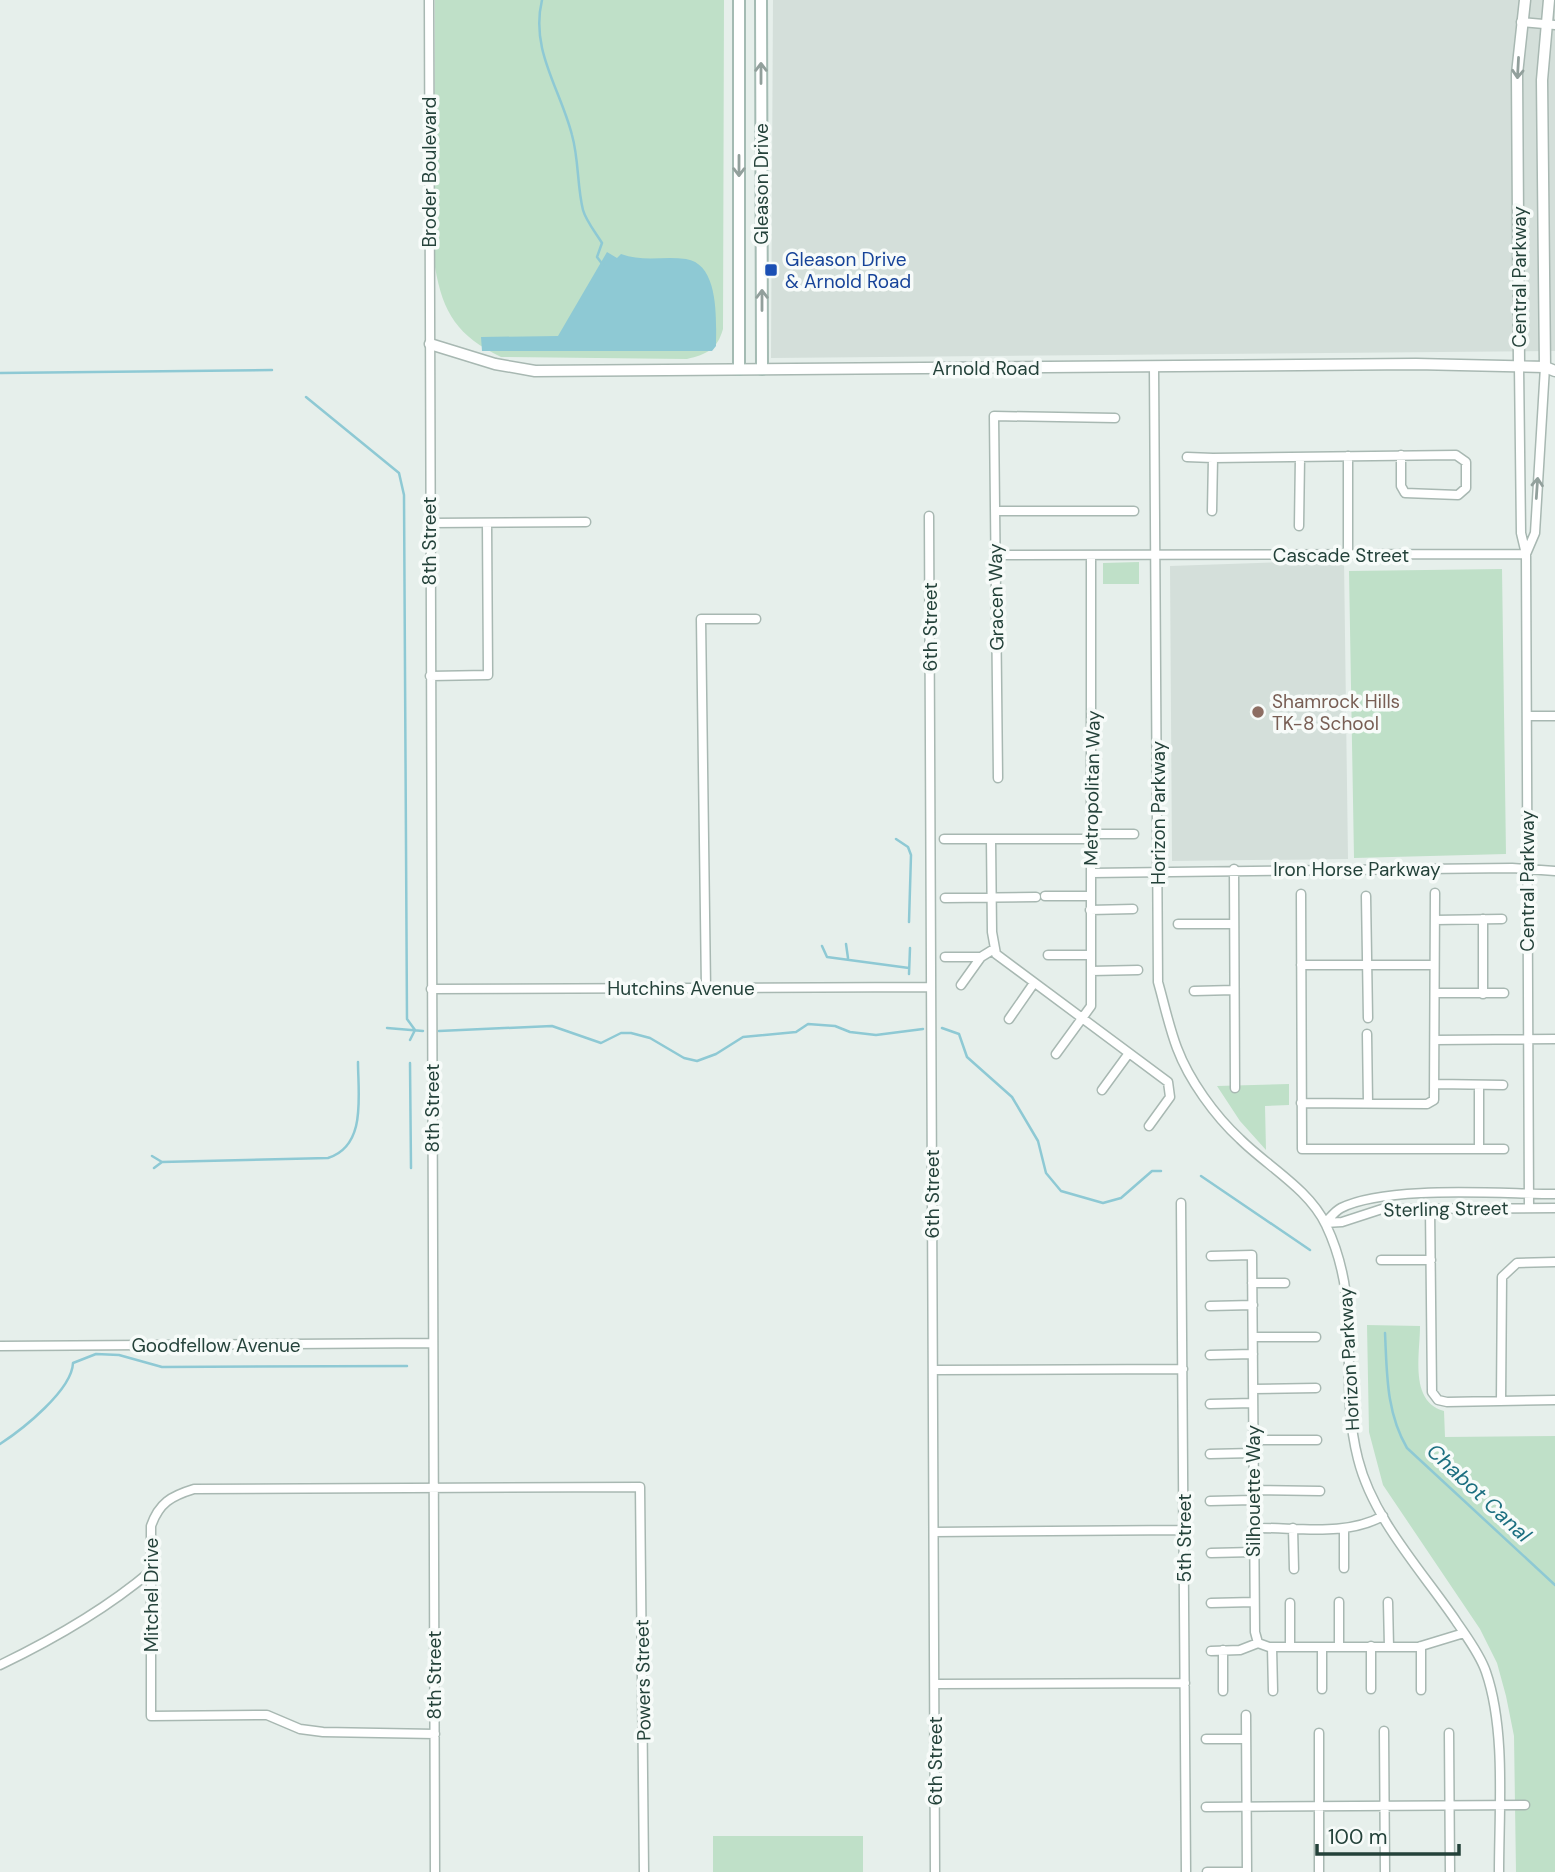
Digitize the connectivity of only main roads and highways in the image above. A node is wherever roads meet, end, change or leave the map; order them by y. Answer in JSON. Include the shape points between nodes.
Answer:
{"nodes":[{"id":1,"x":739,"y":0,"type":"edge"},
{"id":2,"x":761,"y":0,"type":"edge"},
{"id":3,"x":739,"y":369,"type":"road end"},
{"id":4,"x":762,"y":369,"type":"road end"}],
"edges":[{"from":1,"to":3,"type":"main road","name":"Gleason Drive","one_way":true},
{"from":4,"to":2,"type":"main road","name":"Gleason Drive","one_way":true}]}
